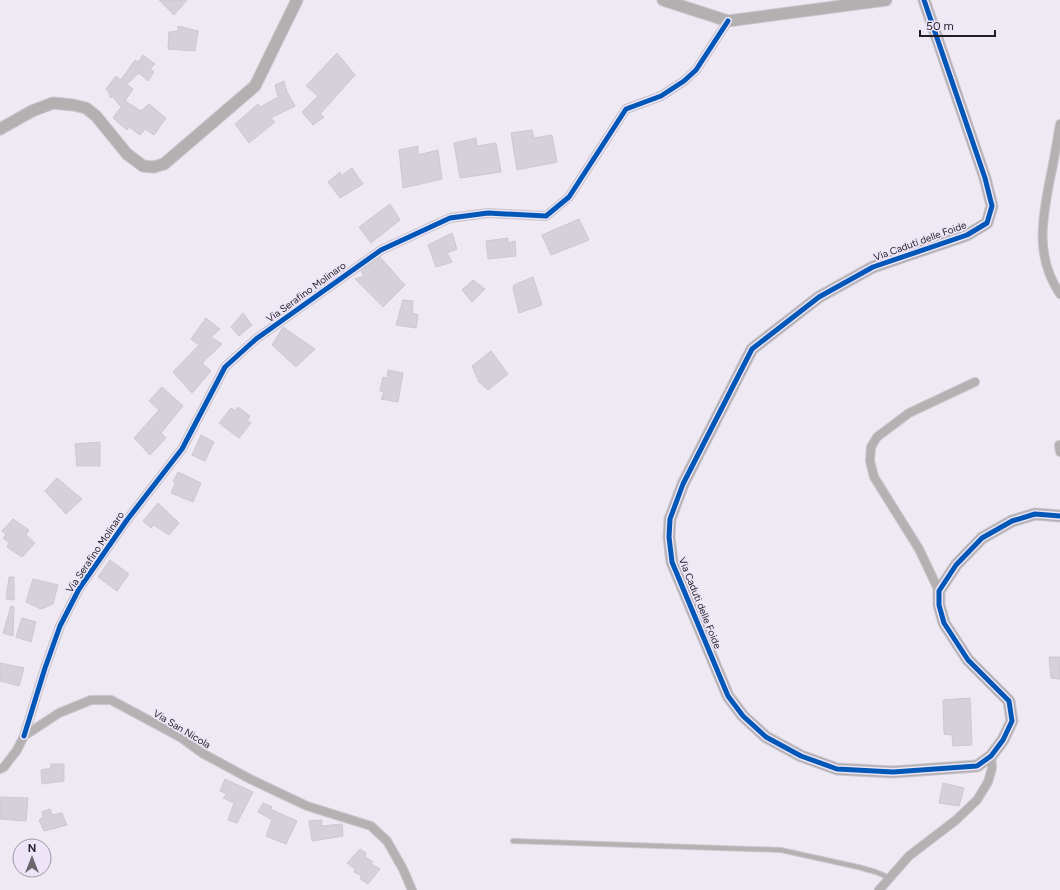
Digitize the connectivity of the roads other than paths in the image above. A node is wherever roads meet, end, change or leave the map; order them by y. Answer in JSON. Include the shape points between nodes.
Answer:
{"nodes":[{"id":1,"x":297,"y":0,"type":"edge"},
{"id":2,"x":663,"y":0,"type":"edge"},
{"id":3,"x":886,"y":0,"type":"edge"},
{"id":4,"x":924,"y":0,"type":"edge"},
{"id":5,"x":728,"y":21,"type":"junction"},
{"id":6,"x":1060,"y":124,"type":"edge"},
{"id":7,"x":0,"y":129,"type":"edge"},
{"id":8,"x":1060,"y":294,"type":"edge"},
{"id":9,"x":975,"y":382,"type":"dead end"},
{"id":10,"x":1060,"y":516,"type":"edge"},
{"id":11,"x":939,"y":591,"type":"junction"},
{"id":12,"x":24,"y":736,"type":"junction"},
{"id":13,"x":991,"y":756,"type":"junction"},
{"id":14,"x":0,"y":769,"type":"edge"},
{"id":15,"x":513,"y":840,"type":"dead end"},
{"id":16,"x":890,"y":878,"type":"junction"},
{"id":17,"x":412,"y":890,"type":"edge"},
{"id":18,"x":879,"y":890,"type":"edge"}],
"edges":[{"from":1,"to":7,"type":"street","via":[[255,86],[164,164],[154,167],[143,166],[126,154],[96,116],[86,108],[73,105],[53,103],[32,111]]},
{"from":2,"to":5,"type":"street"},
{"from":3,"to":5,"type":"street"},
{"from":4,"to":13,"type":"street","name":"Via Caduti delle Foide","via":[[985,178],[992,206],[987,222],[967,235],[873,267],[819,297],[752,349],[683,484],[670,519],[669,537],[672,562],[728,696],[743,716],[766,737],[801,756],[837,768],[893,772],[977,766]]},
{"from":5,"to":12,"type":"street","name":"Via Serafino Molinaro","via":[[696,70],[684,81],[661,96],[626,109],[569,197],[546,216],[488,213],[450,218],[380,250],[256,339],[225,367],[182,449],[127,520],[79,589],[58,633]]},
{"from":6,"to":8,"type":"street","via":[[1044,213],[1042,239],[1045,262],[1052,283]]},
{"from":9,"to":11,"type":"street","via":[[909,413],[877,437],[871,447],[870,461],[874,478],[919,549]]},
{"from":10,"to":11,"type":"street","via":[[1034,514],[1012,521],[982,538],[956,565]]},
{"from":11,"to":13,"type":"street","name":"Via Caduti delle Foide","via":[[939,605],[944,623],[968,660],[1009,701],[1012,721],[1003,740]]},
{"from":12,"to":14,"type":"street","name":"Via San Nicola","via":[[17,750]]},
{"from":12,"to":17,"type":"street","name":"Via San Nicola","via":[[59,713],[91,700],[111,700],[250,779],[307,806],[371,826],[387,841]]},
{"from":13,"to":16,"type":"street","via":[[992,768],[988,782],[977,800],[956,820],[909,856]]},
{"from":15,"to":16,"type":"lane","via":[[781,850],[858,867]]},
{"from":16,"to":18,"type":"street"}]}
